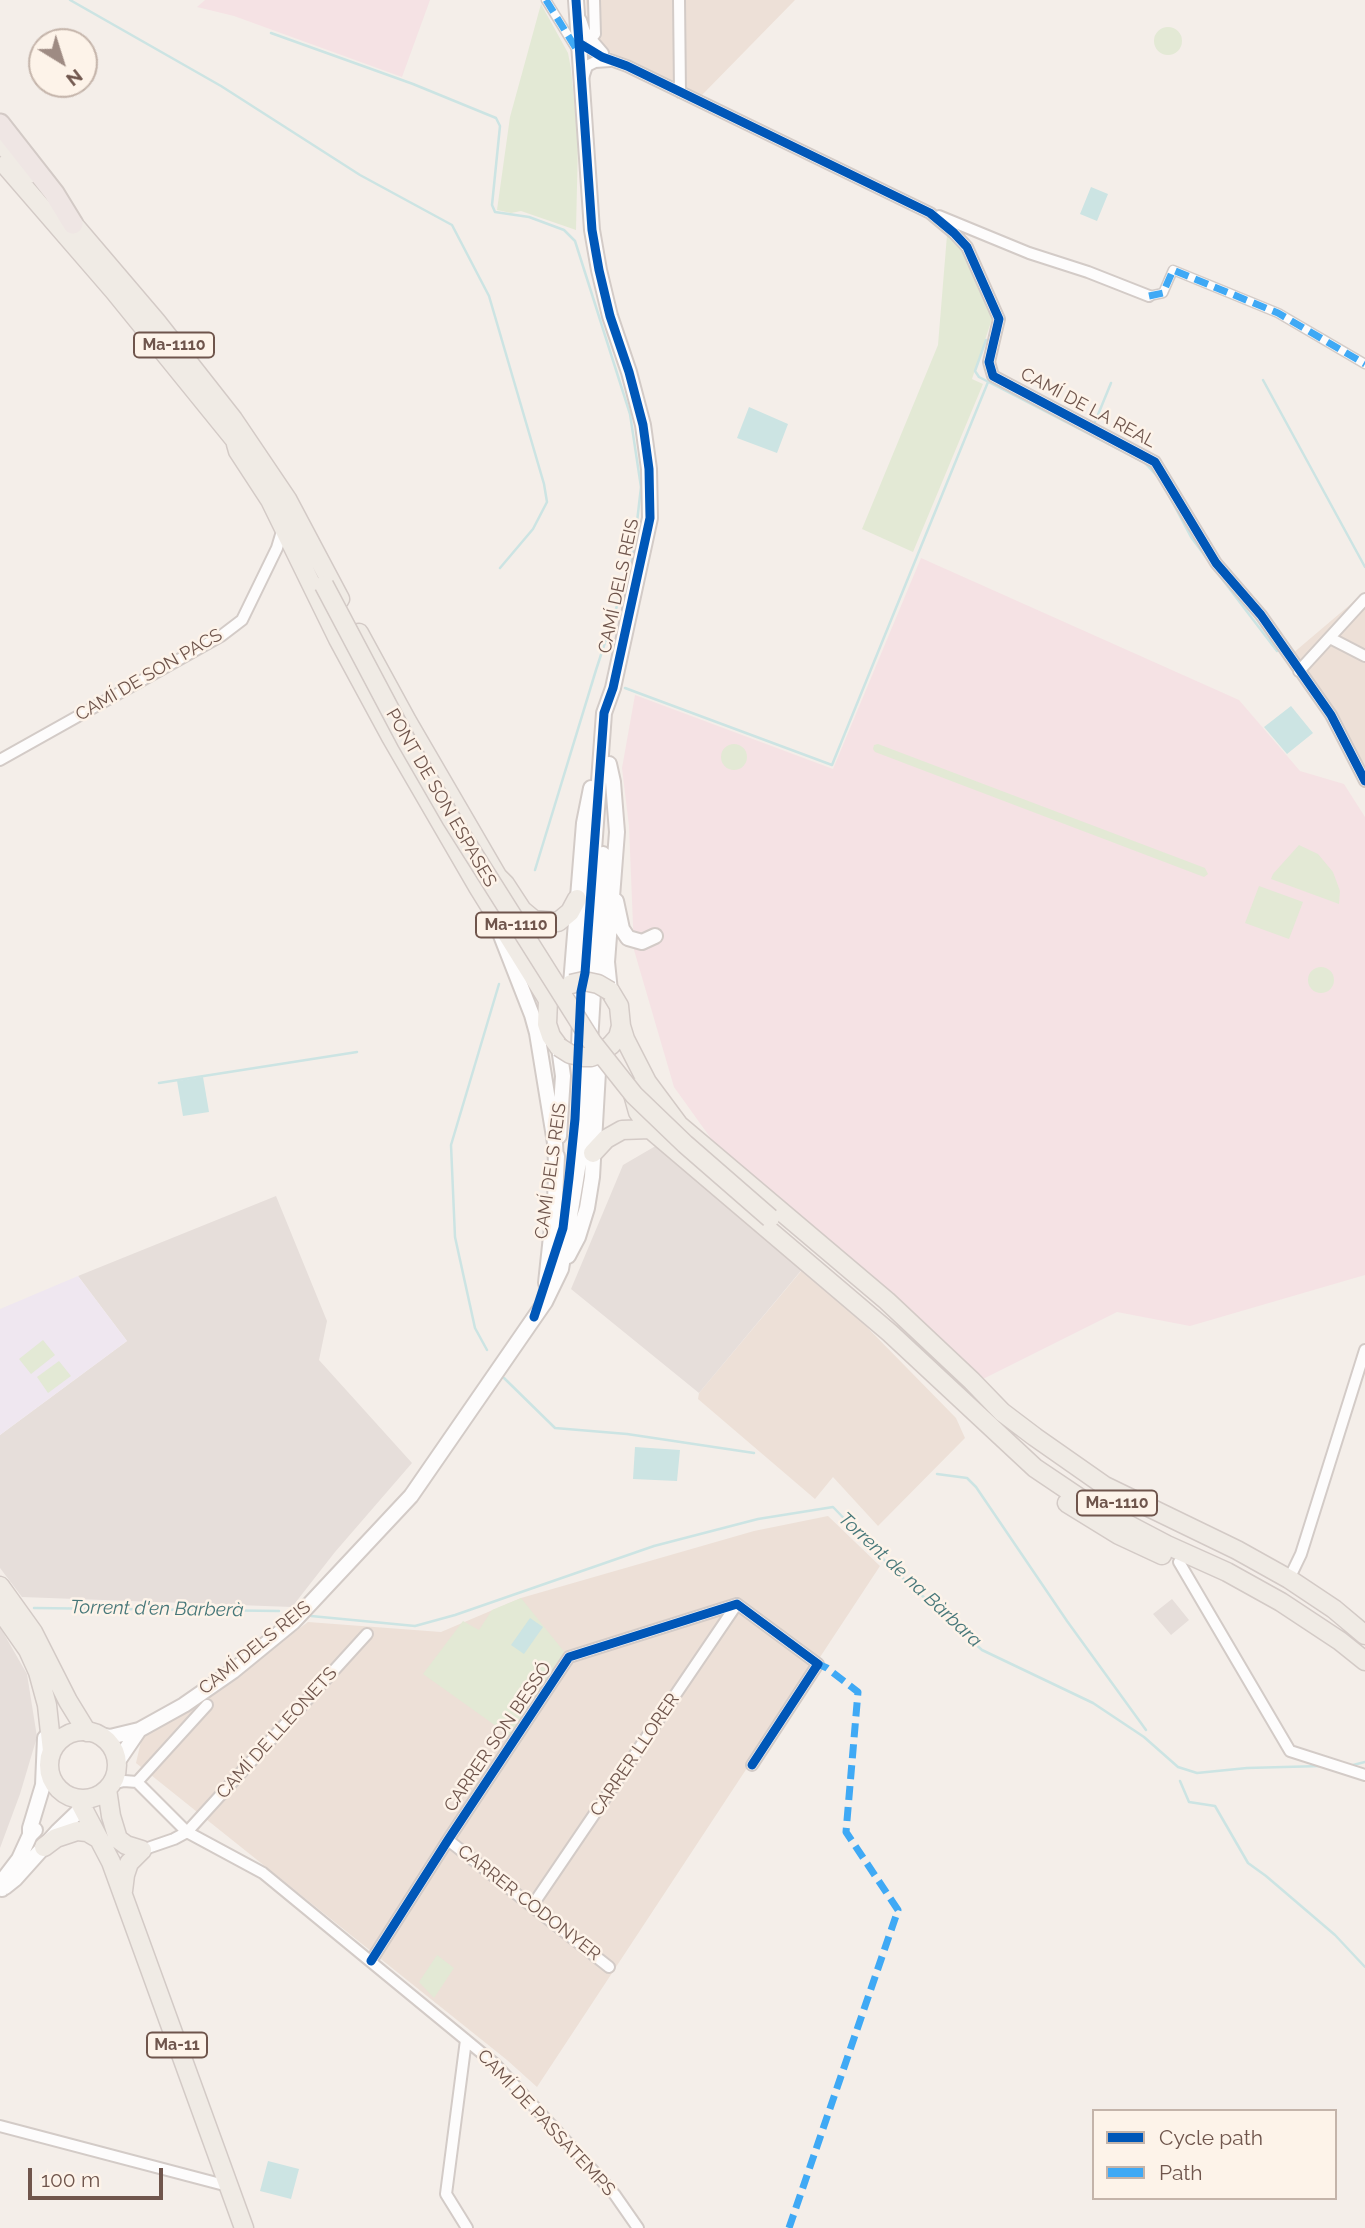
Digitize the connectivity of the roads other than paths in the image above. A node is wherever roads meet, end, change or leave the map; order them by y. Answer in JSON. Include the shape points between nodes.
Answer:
{"nodes":[{"id":1,"x":546,"y":0,"type":"edge"},
{"id":2,"x":594,"y":0,"type":"edge"},
{"id":3,"x":679,"y":0,"type":"edge"},
{"id":4,"x":577,"y":4,"type":"edge"},
{"id":5,"x":584,"y":46,"type":"junction"},
{"id":6,"x":613,"y":61,"type":"junction"},
{"id":7,"x":582,"y":83,"type":"junction"},
{"id":8,"x":680,"y":92,"type":"junction"},
{"id":9,"x":0,"y":124,"type":"edge"},
{"id":10,"x":0,"y":142,"type":"edge"},
{"id":11,"x":0,"y":159,"type":"edge"},
{"id":12,"x":930,"y":213,"type":"junction"},
{"id":13,"x":73,"y":224,"type":"junction"},
{"id":14,"x":1150,"y":296,"type":"joint"},
{"id":15,"x":1365,"y":364,"type":"edge"},
{"id":16,"x":236,"y":444,"type":"junction"},
{"id":17,"x":271,"y":475,"type":"junction"},
{"id":18,"x":284,"y":525,"type":"junction"},
{"id":19,"x":324,"y":585,"type":"junction"},
{"id":20,"x":1365,"y":599,"type":"edge"},
{"id":21,"x":1330,"y":638,"type":"junction"},
{"id":22,"x":1365,"y":656,"type":"edge"},
{"id":23,"x":1298,"y":671,"type":"junction"},
{"id":24,"x":0,"y":760,"type":"edge"},
{"id":25,"x":604,"y":760,"type":"junction"},
{"id":26,"x":1365,"y":781,"type":"edge"},
{"id":27,"x":496,"y":875,"type":"junction"},
{"id":28,"x":613,"y":882,"type":"junction"},
{"id":29,"x":577,"y":899,"type":"junction"},
{"id":30,"x":494,"y":911,"type":"junction"},
{"id":31,"x":655,"y":936,"type":"dead end"},
{"id":32,"x":586,"y":984,"type":"junction"},
{"id":33,"x":548,"y":1007,"type":"junction"},
{"id":34,"x":621,"y":1027,"type":"junction"},
{"id":35,"x":559,"y":1047,"type":"junction"},
{"id":36,"x":590,"y":1056,"type":"junction"},
{"id":37,"x":650,"y":1129,"type":"junction"},
{"id":38,"x":593,"y":1153,"type":"junction"},
{"id":39,"x":556,"y":1163,"type":"junction"},
{"id":40,"x":801,"y":1230,"type":"junction"},
{"id":41,"x":561,"y":1269,"type":"junction"},
{"id":42,"x":546,"y":1283,"type":"junction"},
{"id":43,"x":855,"y":1305,"type":"junction"},
{"id":44,"x":534,"y":1317,"type":"junction"},
{"id":45,"x":894,"y":1327,"type":"junction"},
{"id":46,"x":1365,"y":1350,"type":"edge"},
{"id":47,"x":1179,"y":1562,"type":"junction"},
{"id":48,"x":1289,"y":1578,"type":"junction"},
{"id":49,"x":0,"y":1586,"type":"edge"},
{"id":50,"x":737,"y":1604,"type":"junction"},
{"id":51,"x":0,"y":1610,"type":"edge"},
{"id":52,"x":0,"y":1621,"type":"edge"},
{"id":53,"x":368,"y":1634,"type":"dead end"},
{"id":54,"x":1365,"y":1635,"type":"edge"},
{"id":55,"x":1365,"y":1644,"type":"edge"},
{"id":56,"x":1365,"y":1661,"type":"edge"},
{"id":57,"x":1365,"y":1672,"type":"edge"},
{"id":58,"x":207,"y":1705,"type":"dead end"},
{"id":59,"x":139,"y":1730,"type":"junction"},
{"id":60,"x":92,"y":1733,"type":"junction"},
{"id":61,"x":51,"y":1757,"type":"junction"},
{"id":62,"x":118,"y":1762,"type":"junction"},
{"id":63,"x":752,"y":1765,"type":"dead end"},
{"id":64,"x":1365,"y":1775,"type":"edge"},
{"id":65,"x":137,"y":1782,"type":"junction"},
{"id":66,"x":108,"y":1788,"type":"junction"},
{"id":67,"x":83,"y":1802,"type":"junction"},
{"id":68,"x":187,"y":1832,"type":"junction"},
{"id":69,"x":100,"y":1839,"type":"junction"},
{"id":70,"x":448,"y":1840,"type":"junction"},
{"id":71,"x":37,"y":1841,"type":"junction"},
{"id":72,"x":142,"y":1850,"type":"junction"},
{"id":73,"x":111,"y":1862,"type":"junction"},
{"id":74,"x":1,"y":1890,"type":"edge"},
{"id":75,"x":123,"y":1895,"type":"junction"},
{"id":76,"x":532,"y":1906,"type":"junction"},
{"id":77,"x":371,"y":1961,"type":"junction"},
{"id":78,"x":610,"y":1967,"type":"dead end"},
{"id":79,"x":466,"y":2040,"type":"junction"},
{"id":80,"x":0,"y":2126,"type":"edge"},
{"id":81,"x":228,"y":2186,"type":"junction"},
{"id":82,"x":244,"y":2228,"type":"edge"},
{"id":83,"x":467,"y":2228,"type":"edge"},
{"id":84,"x":638,"y":2228,"type":"edge"}],
"edges":[{"from":1,"to":5,"type":"street","name":"CAMÍ DELS REIS"},
{"from":2,"to":5,"type":"street","via":[[596,34]]},
{"from":3,"to":8,"type":"street"},
{"from":4,"to":5,"type":"street","name":"CAMÍ DELS REIS"},
{"from":5,"to":6,"type":"street","name":"CAMÍ DE LA REAL"},
{"from":5,"to":7,"type":"street","name":"CAMÍ DELS REIS"},
{"from":6,"to":7,"type":"street","via":[[587,66]]},
{"from":6,"to":8,"type":"street","name":"CAMÍ DE LA REAL"},
{"from":7,"to":25,"type":"street","name":"CAMÍ DELS REIS","via":[[592,230],[643,425],[649,469],[650,518],[604,713]]},
{"from":8,"to":12,"type":"street","name":"CAMÍ DE LA REAL"},
{"from":9,"to":13,"type":"highway"},
{"from":10,"to":13,"type":"main road","number":"Ma-1110"},
{"from":11,"to":16,"type":"main road","number":"Ma-1110","via":[[114,291]]},
{"from":12,"to":14,"type":"street"},
{"from":12,"to":23,"type":"street","name":"CAMÍ DE LA REAL","via":[[967,247],[999,319],[989,362],[993,376],[1155,462],[1216,563],[1261,615]]},
{"from":13,"to":17,"type":"main road","number":"Ma-1110","via":[[156,321]]},
{"from":14,"to":15,"type":"street","via":[[1163,293],[1173,270],[1278,313]]},
{"from":16,"to":18,"type":"main road","number":"Ma-1110"},
{"from":16,"to":19,"type":"main road","number":"Ma-1110","via":[[265,483]]},
{"from":17,"to":19,"type":"main road","number":"Ma-1110"},
{"from":17,"to":27,"type":"main road","number":"Ma-1110"},
{"from":18,"to":24,"type":"street","name":"CAMÍ DE SON PACS","via":[[242,620]]},
{"from":18,"to":30,"type":"main road","number":"Ma-1110","via":[[391,737]]},
{"from":19,"to":45,"type":"main road","name":"PONT DE SON ESPASES","number":"Ma-1110","bridge":true,"via":[[452,820],[592,1042],[634,1095],[685,1144]]},
{"from":20,"to":21,"type":"street"},
{"from":21,"to":22,"type":"street"},
{"from":21,"to":23,"type":"street"},
{"from":23,"to":26,"type":"street","name":"CAMÍ DE LA REAL","via":[[1331,715]]},
{"from":25,"to":28,"type":"street","via":[[613,782],[617,832]]},
{"from":25,"to":29,"type":"street","via":[[595,768],[584,822]]},
{"from":25,"to":32,"type":"street","name":"CAMÍ DELS REIS"},
{"from":27,"to":29,"type":"main road","via":[[534,920],[558,922]]},
{"from":27,"to":32,"type":"main road","number":"Ma-1110"},
{"from":28,"to":31,"type":"street","via":[[628,938],[642,942]]},
{"from":28,"to":32,"type":"street","via":[[607,962]]},
{"from":29,"to":32,"type":"street"},
{"from":30,"to":33,"type":"main road","number":"Ma-1110"},
{"from":30,"to":39,"type":"street","via":[[537,1033]]},
{"from":32,"to":33,"type":"main road","via":[[556,994]]},
{"from":32,"to":34,"type":"main road","number":"Ma-1110","via":[[620,1006]]},
{"from":32,"to":36,"type":"street","name":"CAMÍ DELS REIS"},
{"from":33,"to":35,"type":"main road","number":"Ma-1110","via":[[547,1024]]},
{"from":34,"to":36,"type":"main road","via":[[618,1037]]},
{"from":34,"to":40,"type":"main road","number":"Ma-1110","via":[[647,1082],[679,1125]]},
{"from":35,"to":36,"type":"main road","bridge":true,"via":[[570,1054]]},
{"from":35,"to":39,"type":"street","via":[[563,1076]]},
{"from":36,"to":37,"type":"main road","number":"Ma-1110","via":[[623,1068],[638,1112]]},
{"from":36,"to":38,"type":"street"},
{"from":36,"to":41,"type":"street","name":"CAMÍ DELS REIS"},
{"from":36,"to":42,"type":"street","name":"CAMÍ DELS REIS","via":[[575,1119],[563,1228]]},
{"from":37,"to":38,"type":"main road","via":[[622,1130]]},
{"from":37,"to":43,"type":"main road","number":"Ma-1110"},
{"from":38,"to":41,"type":"street","via":[[587,1208]]},
{"from":39,"to":42,"type":"street"},
{"from":40,"to":45,"type":"main road","number":"Ma-1110","via":[[890,1311]]},
{"from":40,"to":48,"type":"main road","via":[[887,1301],[1002,1412],[1035,1437],[1105,1486]]},
{"from":41,"to":44,"type":"street","name":"CAMÍ DELS REIS"},
{"from":42,"to":44,"type":"street","name":"CAMÍ DELS REIS"},
{"from":43,"to":45,"type":"main road","number":"Ma-1110"},
{"from":43,"to":47,"type":"main road","via":[[922,1378],[1006,1456],[1087,1517]]},
{"from":44,"to":59,"type":"street","name":"CAMÍ DELS REIS","via":[[411,1496],[339,1575],[293,1622],[233,1671]]},
{"from":45,"to":55,"type":"main road","number":"Ma-1110","via":[[1013,1432],[1090,1489],[1280,1584]]},
{"from":45,"to":56,"type":"main road","number":"Ma-1110","via":[[912,1352],[1035,1468],[1087,1503],[1280,1602]]},
{"from":46,"to":48,"type":"street","via":[[1301,1554]]},
{"from":47,"to":57,"type":"main road","via":[[1277,1613]]},
{"from":47,"to":64,"type":"street","via":[[1290,1751]]},
{"from":48,"to":54,"type":"main road"},
{"from":49,"to":60,"type":"main road","via":[[33,1632],[68,1701]]},
{"from":50,"to":63,"type":"street","via":[[818,1664]]},
{"from":50,"to":70,"type":"street","name":"CARRER SON BESSÓ","via":[[569,1657]]},
{"from":50,"to":76,"type":"street","name":"CARRER LLORER"},
{"from":51,"to":61,"type":"main road","number":"Ma-11","via":[[38,1672],[47,1705]]},
{"from":52,"to":71,"type":"street","via":[[32,1675],[40,1706],[45,1743],[43,1785],[30,1828]]},
{"from":53,"to":68,"type":"street","name":"CAMÍ DE LLEONETS"},
{"from":58,"to":65,"type":"street"},
{"from":59,"to":60,"type":"street","via":[[110,1737]]},
{"from":59,"to":62,"type":"street"},
{"from":60,"to":61,"type":"main road","via":[[66,1736]]},
{"from":60,"to":62,"type":"main road","via":[[107,1741]]},
{"from":61,"to":67,"type":"main road","number":"Ma-11","via":[[50,1773],[60,1790]]},
{"from":61,"to":71,"type":"street","via":[[46,1797],[35,1830]]},
{"from":62,"to":66,"type":"main road","number":"Ma-11"},
{"from":65,"to":66,"type":"street","via":[[124,1781]]},
{"from":65,"to":68,"type":"street","name":"CAMÍ DE PASSATEMPS"},
{"from":66,"to":67,"type":"main road"},
{"from":66,"to":72,"type":"main road","via":[[118,1839]]},
{"from":66,"to":73,"type":"main road","number":"Ma-11","via":[[105,1817]]},
{"from":67,"to":69,"type":"main road","number":"Ma-11"},
{"from":67,"to":71,"type":"street"},
{"from":68,"to":72,"type":"street"},
{"from":68,"to":77,"type":"street","name":"CAMÍ DE PASSATEMPS","via":[[263,1873]]},
{"from":69,"to":71,"type":"main road","via":[[77,1831]]},
{"from":69,"to":73,"type":"main road","number":"Ma-11"},
{"from":70,"to":76,"type":"street","name":"CARRER CODONYER"},
{"from":70,"to":77,"type":"street","name":"CARRER SON BESSÓ"},
{"from":71,"to":74,"type":"street","via":[[15,1879]]},
{"from":72,"to":75,"type":"main road","via":[[129,1863]]},
{"from":73,"to":75,"type":"main road","number":"Ma-11"},
{"from":75,"to":81,"type":"main road","number":"Ma-11"},
{"from":76,"to":78,"type":"street","name":"CARRER CODONYER"},
{"from":77,"to":79,"type":"street","name":"CAMÍ DE PASSATEMPS"},
{"from":79,"to":83,"type":"street","via":[[446,2193]]},
{"from":79,"to":84,"type":"street","name":"CAMÍ DE PASSATEMPS","via":[[495,2064],[578,2154]]},
{"from":80,"to":81,"type":"street"},
{"from":81,"to":82,"type":"main road","number":"Ma-11"}]}
